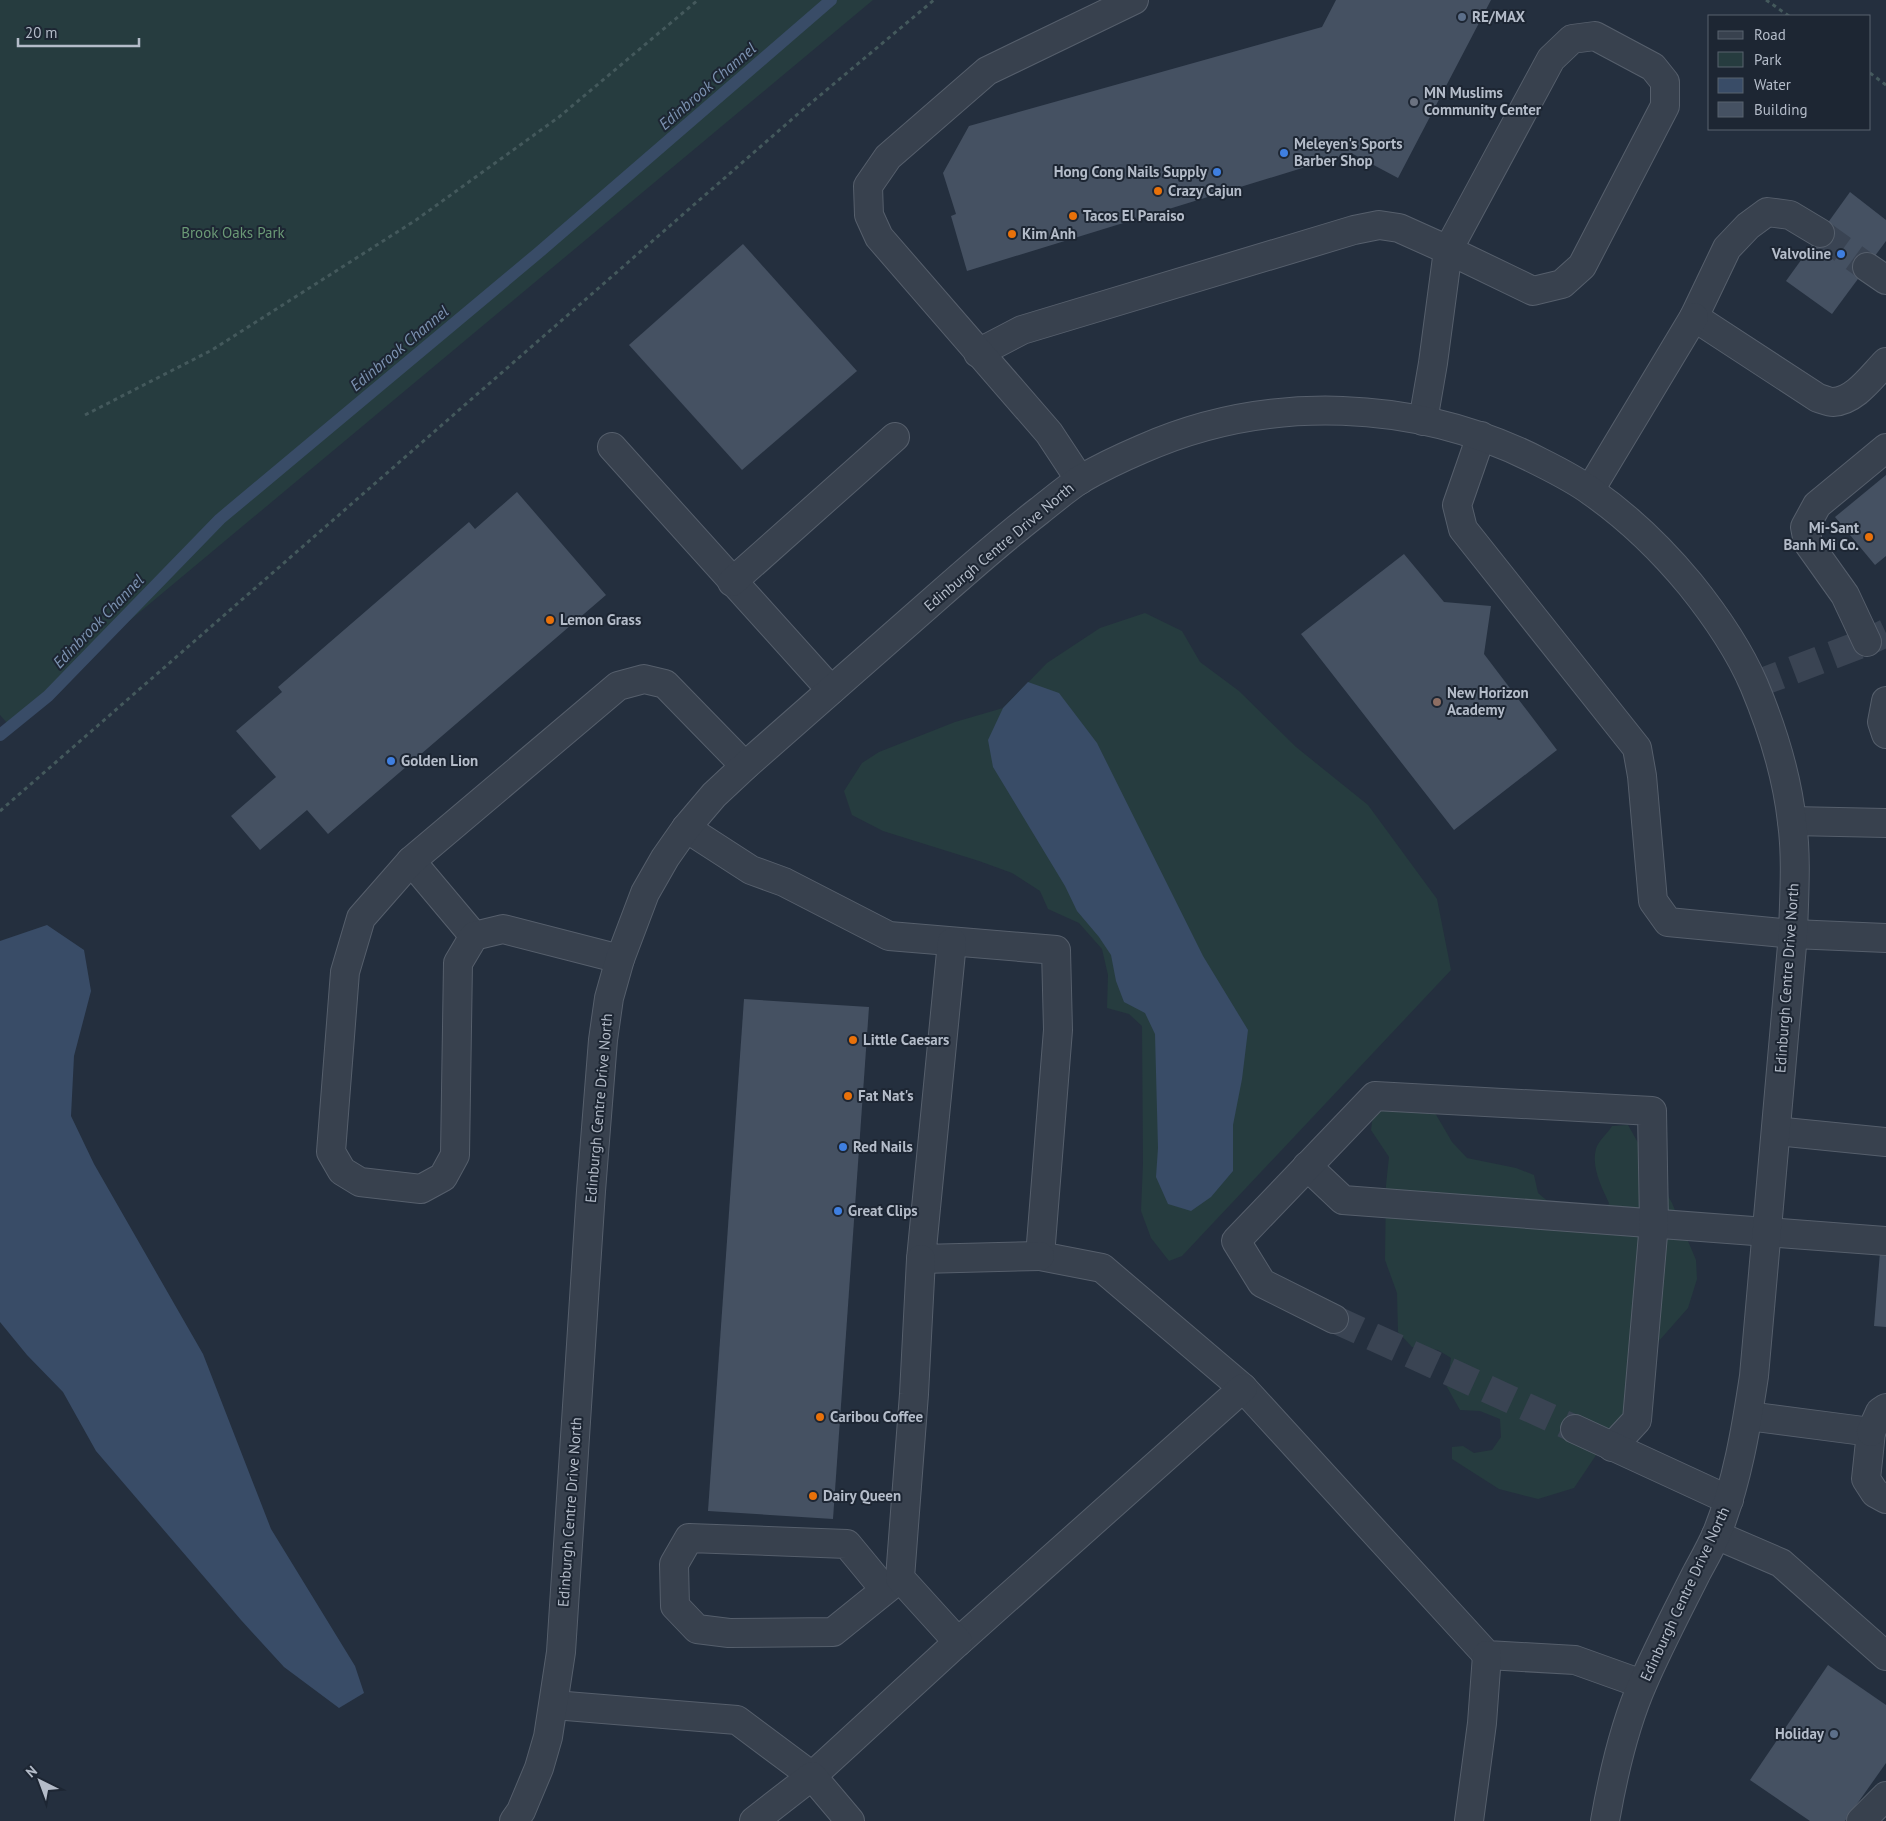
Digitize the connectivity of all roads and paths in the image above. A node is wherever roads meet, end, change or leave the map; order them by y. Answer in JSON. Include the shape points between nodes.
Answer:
{"nodes":[{"id":1,"x":698,"y":0,"type":"edge"},
{"id":2,"x":934,"y":0,"type":"edge"},
{"id":3,"x":1134,"y":0,"type":"edge"},
{"id":4,"x":1766,"y":0,"type":"edge"},
{"id":5,"x":1788,"y":15,"type":"edge"},
{"id":6,"x":1871,"y":74,"type":"edge"},
{"id":7,"x":1886,"y":84,"type":"edge"},
{"id":8,"x":1820,"y":233,"type":"tunnel mouth"},
{"id":9,"x":1448,"y":250,"type":"junction"},
{"id":10,"x":1694,"y":317,"type":"junction"},
{"id":11,"x":978,"y":352,"type":"junction"},
{"id":12,"x":1886,"y":362,"type":"edge"},
{"id":13,"x":85,"y":416,"type":"dead end"},
{"id":14,"x":1423,"y":421,"type":"junction"},
{"id":15,"x":1481,"y":436,"type":"junction"},
{"id":16,"x":895,"y":437,"type":"dead end"},
{"id":17,"x":612,"y":447,"type":"dead end"},
{"id":18,"x":1886,"y":448,"type":"edge"},
{"id":19,"x":1080,"y":480,"type":"junction"},
{"id":20,"x":1590,"y":490,"type":"junction"},
{"id":21,"x":732,"y":582,"type":"junction"},
{"id":22,"x":1867,"y":642,"type":"dead end"},
{"id":23,"x":831,"y":690,"type":"junction"},
{"id":24,"x":1886,"y":701,"type":"edge"},
{"id":25,"x":1886,"y":734,"type":"edge"},
{"id":26,"x":744,"y":766,"type":"junction"},
{"id":27,"x":0,"y":811,"type":"edge"},
{"id":28,"x":1792,"y":821,"type":"junction"},
{"id":29,"x":1886,"y":823,"type":"edge"},
{"id":30,"x":686,"y":828,"type":"junction"},
{"id":31,"x":411,"y":861,"type":"junction"},
{"id":32,"x":1793,"y":934,"type":"junction"},
{"id":33,"x":474,"y":936,"type":"junction"},
{"id":34,"x":1886,"y":938,"type":"edge"},
{"id":35,"x":952,"y":942,"type":"junction"},
{"id":36,"x":620,"y":959,"type":"junction"},
{"id":37,"x":1776,"y":1131,"type":"junction"},
{"id":38,"x":1886,"y":1142,"type":"edge"},
{"id":39,"x":1307,"y":1166,"type":"junction"},
{"id":40,"x":1654,"y":1222,"type":"junction"},
{"id":41,"x":1767,"y":1231,"type":"junction"},
{"id":42,"x":1886,"y":1241,"type":"edge"},
{"id":43,"x":1040,"y":1256,"type":"junction"},
{"id":44,"x":921,"y":1259,"type":"junction"},
{"id":45,"x":1334,"y":1319,"type":"tunnel mouth"},
{"id":46,"x":1243,"y":1388,"type":"junction"},
{"id":47,"x":1886,"y":1408,"type":"edge"},
{"id":48,"x":1748,"y":1416,"type":"junction"},
{"id":49,"x":1575,"y":1429,"type":"tunnel mouth"},
{"id":50,"x":1871,"y":1432,"type":"junction"},
{"id":51,"x":1612,"y":1447,"type":"junction"},
{"id":52,"x":1886,"y":1498,"type":"edge"},
{"id":53,"x":1729,"y":1500,"type":"junction"},
{"id":54,"x":1716,"y":1535,"type":"junction"},
{"id":55,"x":893,"y":1584,"type":"junction"},
{"id":56,"x":958,"y":1642,"type":"junction"},
{"id":57,"x":1487,"y":1654,"type":"junction"},
{"id":58,"x":1886,"y":1656,"type":"edge"},
{"id":59,"x":1642,"y":1684,"type":"junction"},
{"id":60,"x":554,"y":1705,"type":"junction"},
{"id":61,"x":812,"y":1776,"type":"junction"},
{"id":62,"x":1886,"y":1796,"type":"edge"},
{"id":63,"x":514,"y":1821,"type":"edge"},
{"id":64,"x":754,"y":1821,"type":"edge"},
{"id":65,"x":850,"y":1821,"type":"edge"},
{"id":66,"x":1468,"y":1821,"type":"edge"},
{"id":67,"x":1605,"y":1821,"type":"edge"},
{"id":68,"x":1861,"y":1821,"type":"edge"}],
"edges":[{"from":1,"to":13,"type":"path","via":[[559,116],[416,220],[212,350]]},
{"from":2,"to":27,"type":"path","via":[[799,113]]},
{"from":3,"to":11,"type":"street","via":[[987,71],[888,157],[868,186],[869,215],[879,238]]},
{"from":4,"to":5,"type":"path"},
{"from":6,"to":7,"type":"path"},
{"from":8,"to":10,"type":"street","via":[[1790,215],[1768,212],[1748,226],[1727,248]]},
{"from":9,"to":9,"type":"street","via":[[1533,291],[1562,284],[1582,266],[1665,106],[1665,82],[1653,66],[1595,36],[1572,39],[1551,59]]},
{"from":9,"to":11,"type":"street","via":[[1399,228],[1379,225],[1354,230],[1022,330]]},
{"from":9,"to":14,"type":"street"},
{"from":10,"to":12,"type":"street","via":[[1818,398],[1832,402],[1857,391]]},
{"from":10,"to":20,"type":"street"},
{"from":11,"to":19,"type":"street","via":[[1049,433]]},
{"from":14,"to":15,"type":"street","name":"Edinburgh Centre Drive North"},
{"from":14,"to":19,"type":"street","name":"Edinburgh Centre Drive North","via":[[1383,413],[1333,410],[1228,420],[1144,448]]},
{"from":15,"to":20,"type":"street","name":"Edinburgh Centre Drive North","via":[[1521,452]]},
{"from":15,"to":32,"type":"street","via":[[1457,505],[1463,529],[1637,748],[1653,901],[1668,922]]},
{"from":16,"to":21,"type":"street"},
{"from":17,"to":21,"type":"street"},
{"from":18,"to":22,"type":"street","via":[[1817,505],[1805,527],[1808,543],[1844,595]]},
{"from":19,"to":23,"type":"street","name":"Edinburgh Centre Drive North","via":[[1015,530]]},
{"from":20,"to":28,"type":"street","name":"Edinburgh Centre Drive North","via":[[1666,554],[1724,630],[1742,660],[1767,719]]},
{"from":21,"to":23,"type":"street"},
{"from":23,"to":26,"type":"street","name":"Edinburgh Centre Drive North"},
{"from":24,"to":25,"type":"street","via":[[1882,722]]},
{"from":26,"to":30,"type":"street","name":"Edinburgh Centre Drive North"},
{"from":26,"to":31,"type":"street","via":[[665,684],[644,679],[618,686]]},
{"from":28,"to":29,"type":"street"},
{"from":28,"to":32,"type":"street","name":"Edinburgh Centre Drive North"},
{"from":30,"to":35,"type":"street","via":[[751,870],[784,882],[889,936]]},
{"from":30,"to":36,"type":"street","name":"Edinburgh Centre Drive North","via":[[645,893]]},
{"from":31,"to":33,"type":"street"},
{"from":31,"to":33,"type":"street","via":[[361,918],[345,972],[332,1152],[342,1171],[360,1182],[421,1189],[443,1177],[455,1156],[458,963]]},
{"from":32,"to":34,"type":"street"},
{"from":32,"to":37,"type":"street","name":"Edinburgh Centre Drive North"},
{"from":33,"to":36,"type":"street","via":[[503,929]]},
{"from":35,"to":43,"type":"street","via":[[1056,950],[1058,1030]]},
{"from":35,"to":44,"type":"street"},
{"from":36,"to":60,"type":"street","name":"Edinburgh Centre Drive North","via":[[609,998],[603,1040],[561,1652]]},
{"from":37,"to":38,"type":"street"},
{"from":37,"to":41,"type":"street","name":"Edinburgh Centre Drive North"},
{"from":39,"to":40,"type":"street","via":[[1343,1200]]},
{"from":39,"to":40,"type":"street","via":[[1375,1096],[1652,1111]]},
{"from":39,"to":45,"type":"street","via":[[1236,1242],[1262,1283]]},
{"from":40,"to":41,"type":"street"},
{"from":40,"to":51,"type":"street","via":[[1637,1420]]},
{"from":41,"to":42,"type":"street"},
{"from":41,"to":48,"type":"street","name":"Edinburgh Centre Drive North"},
{"from":43,"to":44,"type":"street"},
{"from":43,"to":46,"type":"street","via":[[1102,1268]]},
{"from":44,"to":55,"type":"street","via":[[914,1394]]},
{"from":46,"to":56,"type":"street"},
{"from":46,"to":57,"type":"street"},
{"from":47,"to":50,"type":"street","via":[[1880,1412]]},
{"from":48,"to":50,"type":"street"},
{"from":48,"to":53,"type":"street","name":"Edinburgh Centre Drive North"},
{"from":49,"to":51,"type":"street"},
{"from":50,"to":52,"type":"street","via":[[1866,1479],[1875,1493]]},
{"from":51,"to":53,"type":"street"},
{"from":53,"to":54,"type":"street","name":"Edinburgh Centre Drive North"},
{"from":54,"to":58,"type":"street","via":[[1781,1563]]},
{"from":54,"to":59,"type":"street","name":"Edinburgh Centre Drive North"},
{"from":55,"to":55,"type":"street","via":[[833,1632],[730,1633],[697,1629],[675,1606],[674,1564],[689,1538],[847,1544]]},
{"from":55,"to":56,"type":"street"},
{"from":56,"to":61,"type":"street"},
{"from":57,"to":59,"type":"street","via":[[1575,1660]]},
{"from":57,"to":66,"type":"street","via":[[1482,1722]]},
{"from":59,"to":67,"type":"street","name":"Edinburgh Centre Drive North","via":[[1624,1736]]},
{"from":60,"to":61,"type":"street","via":[[737,1720]]},
{"from":60,"to":63,"type":"street","name":"Edinburgh Centre Drive North","via":[[539,1768]]},
{"from":61,"to":64,"type":"street"},
{"from":61,"to":65,"type":"street"},
{"from":62,"to":68,"type":"street"}]}
